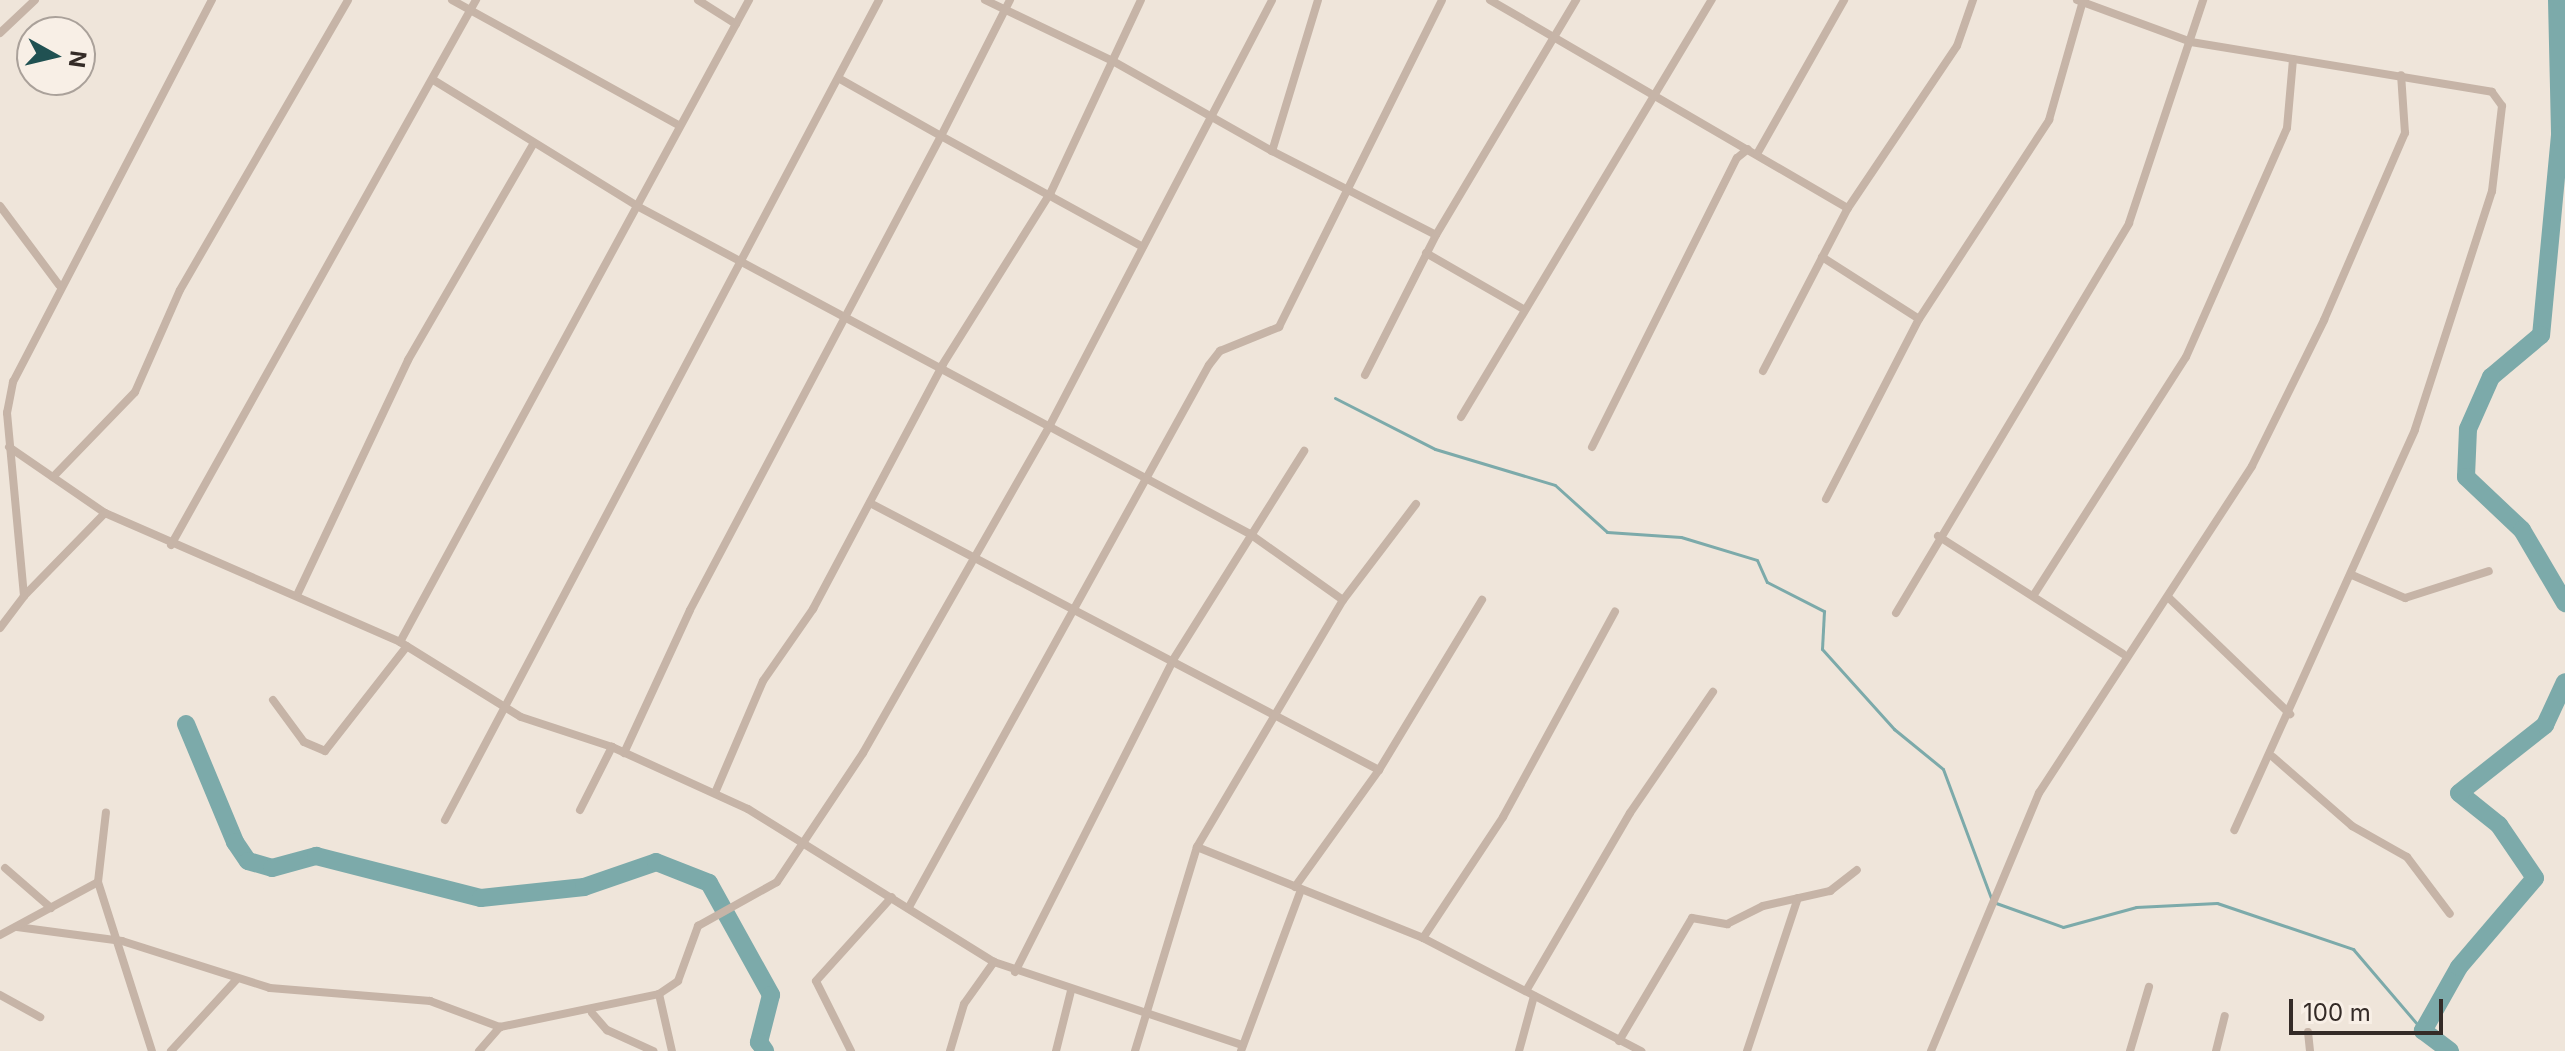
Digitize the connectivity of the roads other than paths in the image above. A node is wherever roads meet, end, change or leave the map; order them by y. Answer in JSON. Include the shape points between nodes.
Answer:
{"nodes":[{"id":1,"x":35,"y":0,"type":"edge"},
{"id":2,"x":212,"y":0,"type":"edge"},
{"id":3,"x":348,"y":0,"type":"edge"},
{"id":4,"x":452,"y":0,"type":"edge"},
{"id":5,"x":698,"y":0,"type":"edge"},
{"id":6,"x":749,"y":0,"type":"edge"},
{"id":7,"x":879,"y":0,"type":"edge"},
{"id":8,"x":985,"y":0,"type":"edge"},
{"id":9,"x":1010,"y":0,"type":"edge"},
{"id":10,"x":1141,"y":0,"type":"edge"},
{"id":11,"x":1272,"y":0,"type":"edge"},
{"id":12,"x":1318,"y":0,"type":"edge"},
{"id":13,"x":1442,"y":0,"type":"edge"},
{"id":14,"x":1490,"y":0,"type":"edge"},
{"id":15,"x":1576,"y":0,"type":"edge"},
{"id":16,"x":1712,"y":0,"type":"edge"},
{"id":17,"x":1844,"y":0,"type":"edge"},
{"id":18,"x":1973,"y":0,"type":"edge"},
{"id":19,"x":2203,"y":0,"type":"edge"},
{"id":20,"x":2081,"y":1,"type":"edge"},
{"id":21,"x":474,"y":4,"type":"edge"},
{"id":22,"x":1004,"y":10,"type":"junction"},
{"id":23,"x":736,"y":24,"type":"junction"},
{"id":24,"x":0,"y":33,"type":"edge"},
{"id":25,"x":1555,"y":38,"type":"junction"},
{"id":26,"x":2191,"y":42,"type":"junction"},
{"id":27,"x":2293,"y":59,"type":"junction"},
{"id":28,"x":1111,"y":60,"type":"junction"},
{"id":29,"x":2401,"y":75,"type":"junction"},
{"id":30,"x":840,"y":79,"type":"junction"},
{"id":31,"x":435,"y":81,"type":"junction"},
{"id":32,"x":1654,"y":91,"type":"junction"},
{"id":33,"x":1212,"y":118,"type":"junction"},
{"id":34,"x":678,"y":125,"type":"junction"},
{"id":35,"x":941,"y":136,"type":"junction"},
{"id":36,"x":1735,"y":141,"type":"junction"},
{"id":37,"x":533,"y":144,"type":"junction"},
{"id":38,"x":1272,"y":151,"type":"junction"},
{"id":39,"x":1752,"y":152,"type":"junction"},
{"id":40,"x":1737,"y":158,"type":"junction"},
{"id":41,"x":1349,"y":191,"type":"junction"},
{"id":42,"x":1051,"y":192,"type":"junction"},
{"id":43,"x":0,"y":206,"type":"edge"},
{"id":44,"x":637,"y":206,"type":"junction"},
{"id":45,"x":1848,"y":208,"type":"junction"},
{"id":46,"x":1436,"y":235,"type":"junction"},
{"id":47,"x":1143,"y":247,"type":"junction"},
{"id":48,"x":1426,"y":253,"type":"junction"},
{"id":49,"x":1822,"y":257,"type":"junction"},
{"id":50,"x":739,"y":258,"type":"junction"},
{"id":51,"x":59,"y":285,"type":"junction"},
{"id":52,"x":1525,"y":310,"type":"junction"},
{"id":53,"x":844,"y":314,"type":"junction"},
{"id":54,"x":1919,"y":319,"type":"junction"},
{"id":55,"x":943,"y":364,"type":"junction"},
{"id":56,"x":1763,"y":371,"type":"dead end"},
{"id":57,"x":1365,"y":375,"type":"dead end"},
{"id":58,"x":1461,"y":417,"type":"dead end"},
{"id":59,"x":1050,"y":425,"type":"junction"},
{"id":60,"x":9,"y":447,"type":"junction"},
{"id":61,"x":1592,"y":447,"type":"dead end"},
{"id":62,"x":1304,"y":451,"type":"dead end"},
{"id":63,"x":53,"y":477,"type":"junction"},
{"id":64,"x":1150,"y":477,"type":"junction"},
{"id":65,"x":1826,"y":499,"type":"dead end"},
{"id":66,"x":870,"y":503,"type":"junction"},
{"id":67,"x":1416,"y":504,"type":"dead end"},
{"id":68,"x":105,"y":513,"type":"junction"},
{"id":69,"x":1250,"y":534,"type":"junction"},
{"id":70,"x":1938,"y":536,"type":"junction"},
{"id":71,"x":171,"y":545,"type":"junction"},
{"id":72,"x":972,"y":559,"type":"junction"},
{"id":73,"x":2489,"y":571,"type":"dead end"},
{"id":74,"x":2352,"y":575,"type":"junction"},
{"id":75,"x":298,"y":593,"type":"junction"},
{"id":76,"x":2035,"y":593,"type":"junction"},
{"id":77,"x":24,"y":596,"type":"junction"},
{"id":78,"x":2169,"y":598,"type":"junction"},
{"id":79,"x":1343,"y":600,"type":"junction"},
{"id":80,"x":1482,"y":600,"type":"dead end"},
{"id":81,"x":1072,"y":612,"type":"junction"},
{"id":82,"x":1615,"y":612,"type":"dead end"},
{"id":83,"x":1896,"y":613,"type":"dead end"},
{"id":84,"x":1,"y":627,"type":"edge"},
{"id":85,"x":404,"y":644,"type":"junction"},
{"id":86,"x":2123,"y":654,"type":"junction"},
{"id":87,"x":1173,"y":660,"type":"junction"},
{"id":88,"x":1713,"y":692,"type":"dead end"},
{"id":89,"x":273,"y":700,"type":"dead end"},
{"id":90,"x":500,"y":705,"type":"junction"},
{"id":91,"x":1277,"y":711,"type":"junction"},
{"id":92,"x":2290,"y":714,"type":"junction"},
{"id":93,"x":612,"y":747,"type":"junction"},
{"id":94,"x":624,"y":753,"type":"junction"},
{"id":95,"x":2273,"y":757,"type":"junction"},
{"id":96,"x":1379,"y":770,"type":"junction"},
{"id":97,"x":715,"y":793,"type":"junction"},
{"id":98,"x":580,"y":810,"type":"dead end"},
{"id":99,"x":106,"y":812,"type":"dead end"},
{"id":100,"x":445,"y":820,"type":"dead end"},
{"id":101,"x":2234,"y":830,"type":"dead end"},
{"id":102,"x":803,"y":842,"type":"junction"},
{"id":103,"x":1197,"y":847,"type":"junction"},
{"id":104,"x":5,"y":868,"type":"dead end"},
{"id":105,"x":1857,"y":870,"type":"dead end"},
{"id":106,"x":98,"y":882,"type":"junction"},
{"id":107,"x":1298,"y":888,"type":"junction"},
{"id":108,"x":892,"y":897,"type":"junction"},
{"id":109,"x":1798,"y":898,"type":"junction"},
{"id":110,"x":909,"y":907,"type":"junction"},
{"id":111,"x":51,"y":908,"type":"junction"},
{"id":112,"x":2450,"y":914,"type":"dead end"},
{"id":113,"x":17,"y":927,"type":"junction"},
{"id":114,"x":0,"y":935,"type":"edge"},
{"id":115,"x":1423,"y":938,"type":"junction"},
{"id":116,"x":122,"y":941,"type":"junction"},
{"id":117,"x":994,"y":962,"type":"junction"},
{"id":118,"x":1015,"y":972,"type":"junction"},
{"id":119,"x":236,"y":980,"type":"junction"},
{"id":120,"x":2149,"y":987,"type":"dead end"},
{"id":121,"x":1071,"y":991,"type":"junction"},
{"id":122,"x":659,"y":994,"type":"junction"},
{"id":123,"x":1530,"y":994,"type":"junction"},
{"id":124,"x":0,"y":995,"type":"edge"},
{"id":125,"x":592,"y":1013,"type":"junction"},
{"id":126,"x":1146,"y":1014,"type":"junction"},
{"id":127,"x":2225,"y":1016,"type":"dead end"},
{"id":128,"x":40,"y":1017,"type":"dead end"},
{"id":129,"x":500,"y":1027,"type":"junction"},
{"id":130,"x":2308,"y":1032,"type":"dead end"},
{"id":131,"x":1619,"y":1041,"type":"junction"},
{"id":132,"x":1242,"y":1048,"type":"edge"},
{"id":133,"x":152,"y":1051,"type":"edge"},
{"id":134,"x":171,"y":1051,"type":"edge"},
{"id":135,"x":479,"y":1051,"type":"edge"},
{"id":136,"x":653,"y":1051,"type":"edge"},
{"id":137,"x":672,"y":1051,"type":"edge"},
{"id":138,"x":851,"y":1051,"type":"edge"},
{"id":139,"x":950,"y":1051,"type":"edge"},
{"id":140,"x":1056,"y":1051,"type":"edge"},
{"id":141,"x":1135,"y":1051,"type":"edge"},
{"id":142,"x":1519,"y":1051,"type":"edge"},
{"id":143,"x":1641,"y":1051,"type":"edge"},
{"id":144,"x":1747,"y":1051,"type":"edge"},
{"id":145,"x":1931,"y":1051,"type":"edge"},
{"id":146,"x":2130,"y":1051,"type":"edge"},
{"id":147,"x":2216,"y":1051,"type":"edge"},
{"id":148,"x":2310,"y":1051,"type":"edge"}],
"edges":[{"from":1,"to":24,"type":"street"},
{"from":2,"to":51,"type":"street"},
{"from":3,"to":63,"type":"street","via":[[180,290],[135,392]]},
{"from":4,"to":21,"type":"street"},
{"from":5,"to":23,"type":"street"},
{"from":6,"to":23,"type":"street"},
{"from":7,"to":30,"type":"street"},
{"from":8,"to":22,"type":"street"},
{"from":9,"to":22,"type":"street"},
{"from":10,"to":28,"type":"street"},
{"from":11,"to":33,"type":"street"},
{"from":12,"to":38,"type":"street"},
{"from":13,"to":41,"type":"street"},
{"from":14,"to":25,"type":"street"},
{"from":15,"to":25,"type":"street"},
{"from":16,"to":32,"type":"street"},
{"from":17,"to":39,"type":"street"},
{"from":18,"to":45,"type":"street","via":[[1943,71]]},
{"from":19,"to":26,"type":"street"},
{"from":20,"to":26,"type":"street"},
{"from":20,"to":54,"type":"street","via":[[2049,120]]},
{"from":21,"to":31,"type":"street"},
{"from":21,"to":34,"type":"street"},
{"from":22,"to":28,"type":"street"},
{"from":22,"to":35,"type":"street"},
{"from":23,"to":34,"type":"street"},
{"from":25,"to":32,"type":"street"},
{"from":25,"to":46,"type":"street"},
{"from":26,"to":27,"type":"street"},
{"from":26,"to":70,"type":"street","via":[[2129,223]]},
{"from":27,"to":29,"type":"street"},
{"from":27,"to":76,"type":"street","via":[[2287,128],[2186,357]]},
{"from":28,"to":33,"type":"street"},
{"from":28,"to":42,"type":"street"},
{"from":29,"to":74,"type":"street","via":[[2492,92],[2502,106],[2492,191],[2458,313]]},
{"from":29,"to":78,"type":"street","via":[[2405,133],[2379,198],[2252,466]]},
{"from":30,"to":35,"type":"street"},
{"from":30,"to":50,"type":"street"},
{"from":31,"to":37,"type":"street"},
{"from":31,"to":71,"type":"street"},
{"from":32,"to":36,"type":"street"},
{"from":32,"to":52,"type":"street"},
{"from":33,"to":38,"type":"street"},
{"from":33,"to":47,"type":"street"},
{"from":34,"to":44,"type":"street"},
{"from":35,"to":42,"type":"street"},
{"from":35,"to":53,"type":"street"},
{"from":36,"to":39,"type":"street"},
{"from":36,"to":40,"type":"street"},
{"from":37,"to":44,"type":"street"},
{"from":37,"to":75,"type":"street","via":[[408,360]]},
{"from":38,"to":41,"type":"street"},
{"from":39,"to":40,"type":"street"},
{"from":39,"to":45,"type":"street"},
{"from":40,"to":61,"type":"street"},
{"from":41,"to":46,"type":"street"},
{"from":41,"to":64,"type":"street","via":[[1279,327],[1220,351]]},
{"from":42,"to":47,"type":"street"},
{"from":42,"to":55,"type":"street"},
{"from":43,"to":51,"type":"street"},
{"from":44,"to":50,"type":"street"},
{"from":44,"to":85,"type":"street"},
{"from":45,"to":49,"type":"street"},
{"from":46,"to":48,"type":"street"},
{"from":47,"to":59,"type":"street"},
{"from":48,"to":52,"type":"street"},
{"from":48,"to":57,"type":"street"},
{"from":49,"to":54,"type":"street"},
{"from":49,"to":56,"type":"street"},
{"from":50,"to":53,"type":"street"},
{"from":50,"to":90,"type":"street"},
{"from":51,"to":60,"type":"street","via":[[13,382]]},
{"from":52,"to":58,"type":"street"},
{"from":53,"to":55,"type":"street"},
{"from":53,"to":94,"type":"street"},
{"from":54,"to":65,"type":"street"},
{"from":55,"to":59,"type":"street"},
{"from":55,"to":66,"type":"street"},
{"from":59,"to":64,"type":"street"},
{"from":59,"to":72,"type":"street"},
{"from":60,"to":63,"type":"street"},
{"from":60,"to":77,"type":"street"},
{"from":62,"to":69,"type":"street"},
{"from":63,"to":68,"type":"street"},
{"from":64,"to":69,"type":"street"},
{"from":64,"to":81,"type":"street"},
{"from":66,"to":72,"type":"street"},
{"from":66,"to":97,"type":"street","via":[[763,681]]},
{"from":67,"to":79,"type":"street"},
{"from":68,"to":71,"type":"street"},
{"from":68,"to":77,"type":"street"},
{"from":69,"to":79,"type":"street"},
{"from":69,"to":87,"type":"street"},
{"from":70,"to":76,"type":"street"},
{"from":70,"to":83,"type":"street"},
{"from":71,"to":75,"type":"street"},
{"from":72,"to":81,"type":"street"},
{"from":72,"to":102,"type":"street","via":[[863,753]]},
{"from":73,"to":74,"type":"street","via":[[2405,598]]},
{"from":74,"to":92,"type":"street"},
{"from":75,"to":85,"type":"street"},
{"from":76,"to":86,"type":"street"},
{"from":77,"to":84,"type":"street"},
{"from":78,"to":86,"type":"street"},
{"from":78,"to":92,"type":"street"},
{"from":79,"to":91,"type":"street"},
{"from":80,"to":96,"type":"street"},
{"from":81,"to":87,"type":"street"},
{"from":81,"to":110,"type":"street"},
{"from":82,"to":115,"type":"street","via":[[1503,817]]},
{"from":85,"to":89,"type":"street","via":[[325,751],[304,742]]},
{"from":85,"to":90,"type":"street"},
{"from":86,"to":145,"type":"street","via":[[2039,793]]},
{"from":87,"to":91,"type":"street"},
{"from":87,"to":118,"type":"street"},
{"from":88,"to":123,"type":"street","via":[[1630,813]]},
{"from":90,"to":93,"type":"street"},
{"from":90,"to":100,"type":"street"},
{"from":91,"to":96,"type":"street"},
{"from":91,"to":103,"type":"street"},
{"from":92,"to":95,"type":"street"},
{"from":93,"to":94,"type":"street"},
{"from":93,"to":98,"type":"street"},
{"from":94,"to":97,"type":"street"},
{"from":95,"to":101,"type":"street"},
{"from":95,"to":112,"type":"street","via":[[2352,826],[2407,857]]},
{"from":96,"to":107,"type":"street"},
{"from":97,"to":102,"type":"street"},
{"from":99,"to":106,"type":"street"},
{"from":102,"to":108,"type":"street"},
{"from":102,"to":122,"type":"street","via":[[777,882],[698,926],[678,981]]},
{"from":103,"to":107,"type":"street"},
{"from":103,"to":126,"type":"street"},
{"from":104,"to":111,"type":"street"},
{"from":105,"to":109,"type":"street","via":[[1830,891]]},
{"from":106,"to":111,"type":"street"},
{"from":106,"to":116,"type":"street"},
{"from":107,"to":115,"type":"street"},
{"from":107,"to":132,"type":"street"},
{"from":108,"to":110,"type":"street"},
{"from":108,"to":138,"type":"street","via":[[816,981]]},
{"from":109,"to":131,"type":"street","via":[[1720,926],[1692,918]]},
{"from":109,"to":144,"type":"street"},
{"from":110,"to":117,"type":"street"},
{"from":111,"to":113,"type":"street"},
{"from":113,"to":114,"type":"street"},
{"from":113,"to":116,"type":"street"},
{"from":115,"to":123,"type":"street"},
{"from":116,"to":119,"type":"street"},
{"from":116,"to":133,"type":"street"},
{"from":117,"to":118,"type":"street"},
{"from":117,"to":139,"type":"street","via":[[964,1004]]},
{"from":118,"to":121,"type":"street"},
{"from":119,"to":129,"type":"street","via":[[430,1001]]},
{"from":119,"to":134,"type":"street"},
{"from":120,"to":146,"type":"street"},
{"from":121,"to":126,"type":"street"},
{"from":121,"to":140,"type":"street"},
{"from":122,"to":125,"type":"street"},
{"from":122,"to":137,"type":"street"},
{"from":123,"to":131,"type":"street"},
{"from":123,"to":142,"type":"street"},
{"from":124,"to":128,"type":"street"},
{"from":125,"to":129,"type":"street"},
{"from":125,"to":136,"type":"street","via":[[607,1030]]},
{"from":126,"to":132,"type":"street"},
{"from":126,"to":141,"type":"street"},
{"from":127,"to":147,"type":"street"},
{"from":129,"to":135,"type":"street"},
{"from":130,"to":148,"type":"street"},
{"from":131,"to":143,"type":"street"}]}
